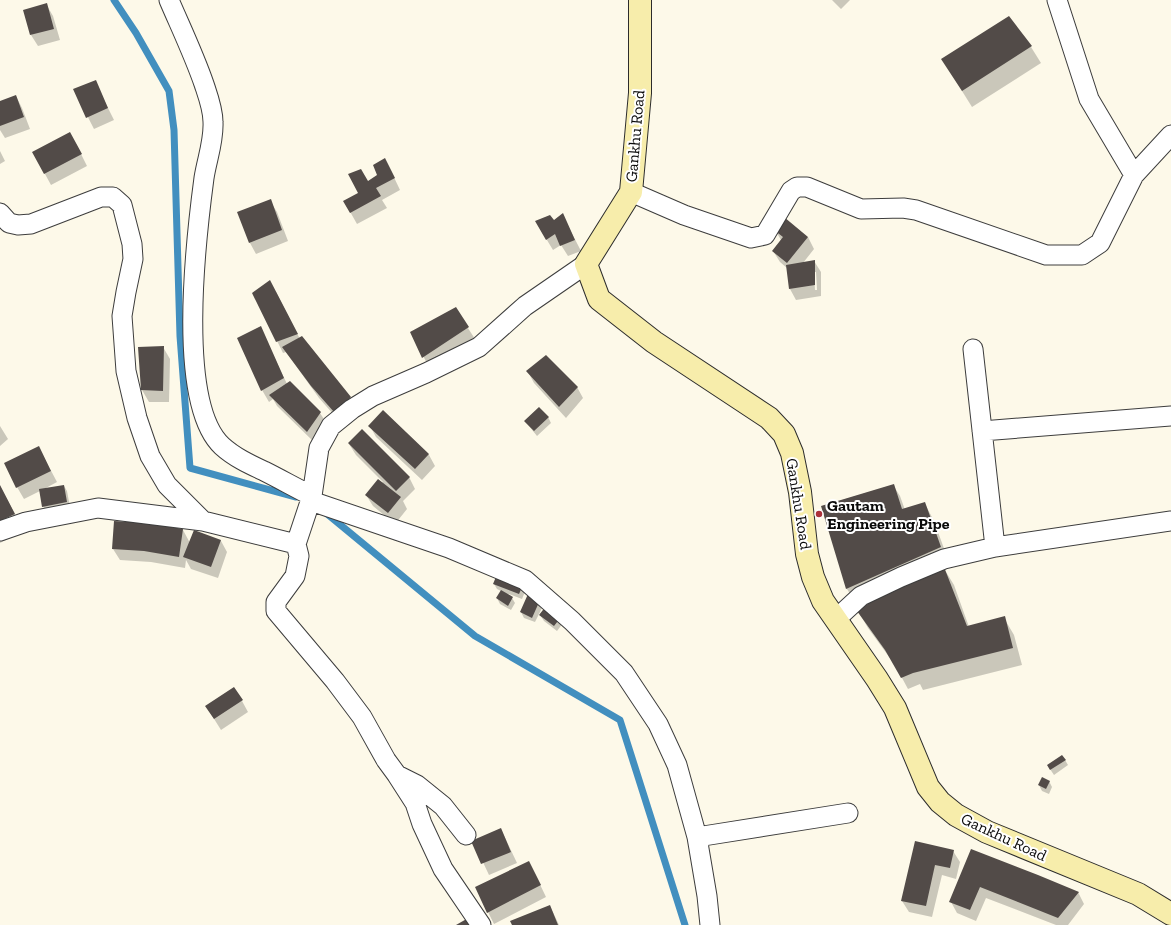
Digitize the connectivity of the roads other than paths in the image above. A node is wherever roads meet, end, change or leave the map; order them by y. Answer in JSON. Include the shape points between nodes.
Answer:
{"nodes":[{"id":1,"x":169,"y":0,"type":"edge"},
{"id":2,"x":640,"y":0,"type":"edge"},
{"id":3,"x":1057,"y":0,"type":"edge"},
{"id":4,"x":1171,"y":135,"type":"edge"},
{"id":5,"x":1134,"y":175,"type":"junction"},
{"id":6,"x":631,"y":192,"type":"junction"},
{"id":7,"x":0,"y":213,"type":"edge"},
{"id":8,"x":586,"y":264,"type":"junction"},
{"id":9,"x":973,"y":349,"type":"dead end"},
{"id":10,"x":1171,"y":416,"type":"edge"},
{"id":11,"x":982,"y":431,"type":"junction"},
{"id":12,"x":312,"y":498,"type":"junction"},
{"id":13,"x":203,"y":521,"type":"junction"},
{"id":14,"x":1171,"y":521,"type":"edge"},
{"id":15,"x":0,"y":531,"type":"edge"},
{"id":16,"x":296,"y":544,"type":"junction"},
{"id":17,"x":995,"y":547,"type":"junction"},
{"id":18,"x":836,"y":619,"type":"junction"},
{"id":19,"x":398,"y":776,"type":"junction"},
{"id":20,"x":848,"y":813,"type":"dead end"},
{"id":21,"x":466,"y":835,"type":"dead end"},
{"id":22,"x":697,"y":837,"type":"junction"},
{"id":23,"x":1171,"y":914,"type":"edge"},
{"id":24,"x":481,"y":925,"type":"edge"},
{"id":25,"x":710,"y":925,"type":"edge"}],
"edges":[{"from":1,"to":12,"type":"street","via":[[194,56],[214,119],[214,133],[204,176],[195,255],[193,321],[196,382],[202,411],[210,430],[222,446],[240,460]]},
{"from":2,"to":6,"type":"main road","name":"Gankhu Road","via":[[640,93]]},
{"from":3,"to":5,"type":"street","via":[[1089,99]]},
{"from":4,"to":5,"type":"street"},
{"from":5,"to":6,"type":"street","via":[[1100,244],[1082,255],[1046,256],[916,210],[861,209],[807,188],[797,187],[790,191],[765,235],[752,238],[684,215]]},
{"from":6,"to":8,"type":"main road","name":"Gankhu Road"},
{"from":7,"to":13,"type":"street","via":[[9,223],[18,225],[31,224],[101,197],[113,197],[122,205],[132,244],[133,259],[122,316],[126,371],[137,418],[150,456],[167,485]]},
{"from":8,"to":12,"type":"street","via":[[525,306],[479,347],[373,396],[331,426],[319,448]]},
{"from":8,"to":18,"type":"main road","name":"Gankhu Road","via":[[599,299],[654,342],[769,418],[784,434],[792,453],[800,492],[807,554],[813,577],[822,601]]},
{"from":9,"to":11,"type":"street"},
{"from":10,"to":11,"type":"street"},
{"from":11,"to":17,"type":"street"},
{"from":12,"to":16,"type":"street"},
{"from":12,"to":22,"type":"street","via":[[450,548],[525,580],[572,621],[624,673],[658,724],[677,765]]},
{"from":13,"to":15,"type":"street","via":[[98,508],[26,522]]},
{"from":13,"to":16,"type":"street"},
{"from":14,"to":17,"type":"street"},
{"from":16,"to":19,"type":"street","via":[[299,556],[295,576],[276,602],[276,611],[340,687],[362,717]]},
{"from":17,"to":18,"type":"street","via":[[944,559],[901,577],[861,596]]},
{"from":18,"to":23,"type":"main road","name":"Gankhu Road","via":[[895,708],[928,787],[940,802],[956,815],[987,832],[1138,894]]},
{"from":19,"to":21,"type":"street","via":[[418,785],[443,806]]},
{"from":19,"to":24,"type":"street","via":[[414,803],[443,869]]},
{"from":20,"to":22,"type":"street"},
{"from":22,"to":25,"type":"street"}]}
